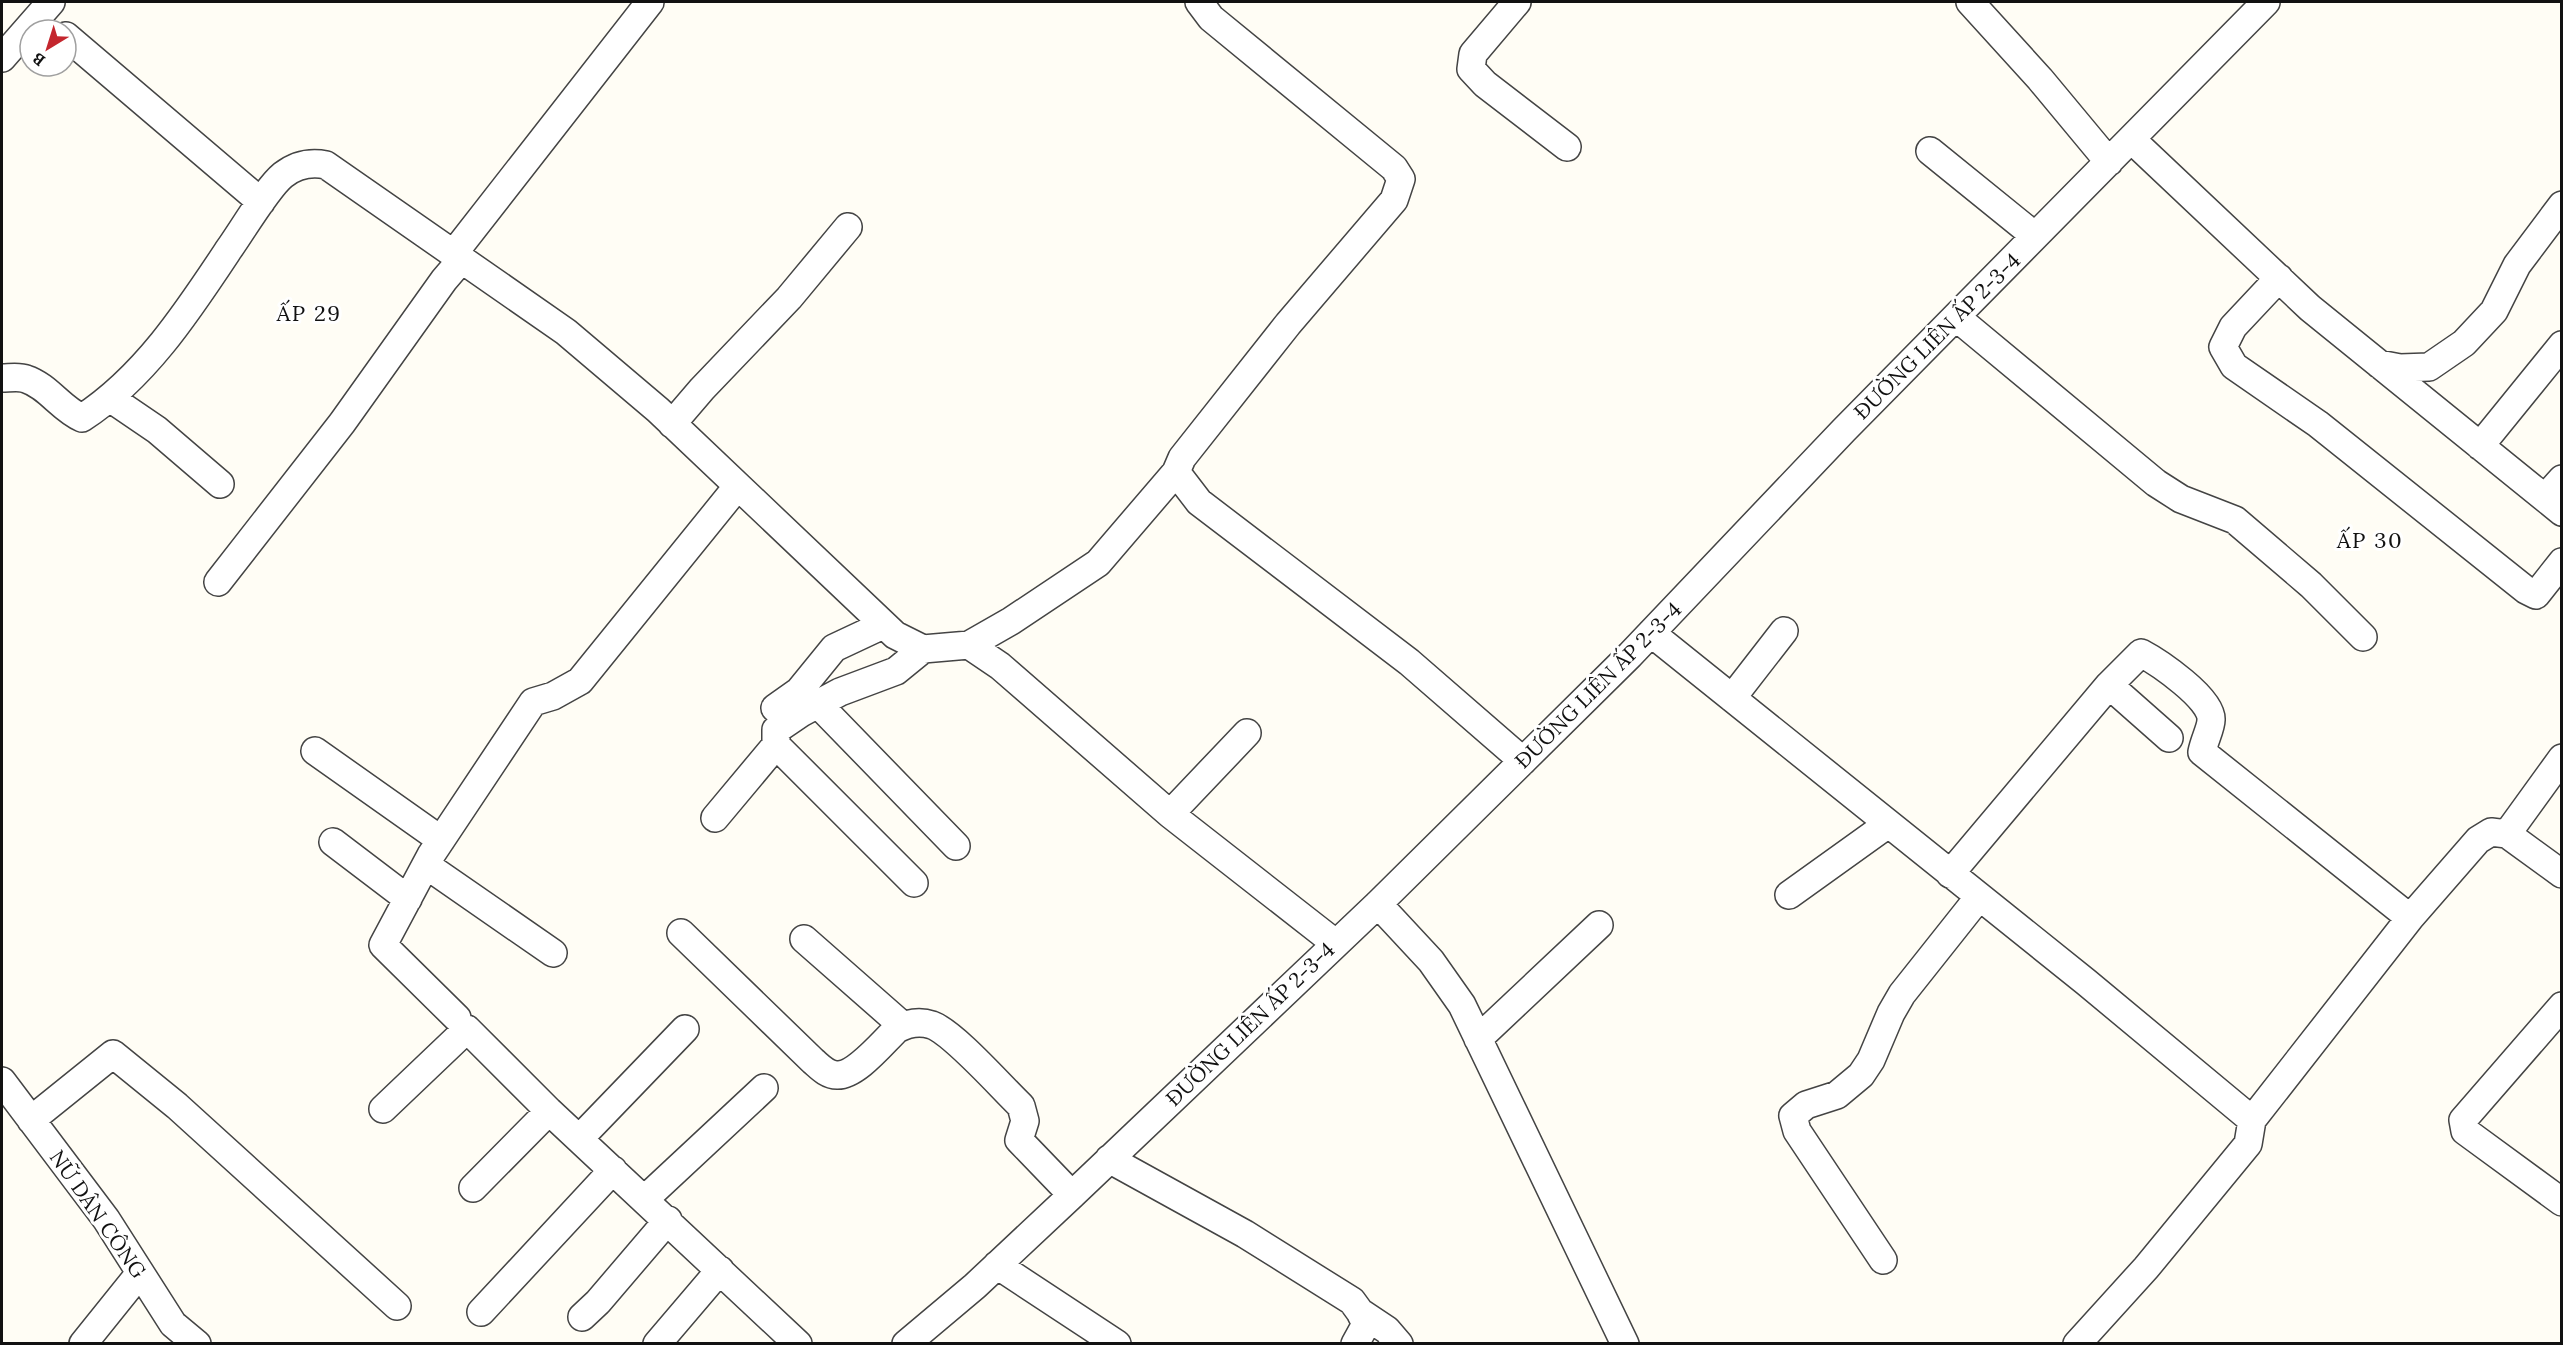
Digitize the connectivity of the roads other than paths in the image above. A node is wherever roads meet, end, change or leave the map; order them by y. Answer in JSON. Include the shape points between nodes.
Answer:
{"nodes":[{"id":1,"x":650,"y":2,"type":"edge"},
{"id":2,"x":1199,"y":2,"type":"edge"},
{"id":3,"x":1517,"y":2,"type":"edge"},
{"id":4,"x":1970,"y":2,"type":"edge"},
{"id":5,"x":2266,"y":2,"type":"edge"},
{"id":6,"x":44,"y":12,"type":"edge"},
{"id":7,"x":78,"y":46,"type":"edge"},
{"id":8,"x":2,"y":58,"type":"edge"},
{"id":9,"x":2131,"y":139,"type":"junction"},
{"id":10,"x":1567,"y":147,"type":"dead end"},
{"id":11,"x":1930,"y":151,"type":"dead end"},
{"id":12,"x":2109,"y":162,"type":"junction"},
{"id":13,"x":261,"y":202,"type":"junction"},
{"id":14,"x":2562,"y":205,"type":"edge"},
{"id":15,"x":848,"y":227,"type":"dead end"},
{"id":16,"x":2035,"y":236,"type":"junction"},
{"id":17,"x":458,"y":256,"type":"junction"},
{"id":18,"x":2279,"y":278,"type":"junction"},
{"id":19,"x":1956,"y":317,"type":"junction"},
{"id":20,"x":2562,"y":345,"type":"edge"},
{"id":21,"x":2379,"y":364,"type":"junction"},
{"id":22,"x":2,"y":378,"type":"edge"},
{"id":23,"x":111,"y":398,"type":"junction"},
{"id":24,"x":672,"y":424,"type":"junction"},
{"id":25,"x":2480,"y":446,"type":"junction"},
{"id":26,"x":1176,"y":472,"type":"junction"},
{"id":27,"x":220,"y":484,"type":"dead end"},
{"id":28,"x":737,"y":487,"type":"junction"},
{"id":29,"x":2556,"y":496,"type":"edge"},
{"id":30,"x":2562,"y":562,"type":"edge"},
{"id":31,"x":218,"y":582,"type":"dead end"},
{"id":32,"x":883,"y":625,"type":"junction"},
{"id":33,"x":1784,"y":631,"type":"dead end"},
{"id":34,"x":1651,"y":633,"type":"junction"},
{"id":35,"x":2363,"y":637,"type":"dead end"},
{"id":36,"x":969,"y":645,"type":"junction"},
{"id":37,"x":923,"y":649,"type":"junction"},
{"id":38,"x":2109,"y":685,"type":"junction"},
{"id":39,"x":1732,"y":698,"type":"junction"},
{"id":40,"x":818,"y":704,"type":"junction"},
{"id":41,"x":775,"y":708,"type":"dead end"},
{"id":42,"x":1247,"y":734,"type":"dead end"},
{"id":43,"x":2169,"y":738,"type":"dead end"},
{"id":44,"x":777,"y":745,"type":"junction"},
{"id":45,"x":315,"y":751,"type":"dead end"},
{"id":46,"x":2562,"y":758,"type":"edge"},
{"id":47,"x":1523,"y":761,"type":"junction"},
{"id":48,"x":1170,"y":814,"type":"junction"},
{"id":49,"x":715,"y":818,"type":"dead end"},
{"id":50,"x":1888,"y":824,"type":"junction"},
{"id":51,"x":2507,"y":834,"type":"junction"},
{"id":52,"x":441,"y":840,"type":"junction"},
{"id":53,"x":333,"y":842,"type":"dead end"},
{"id":54,"x":956,"y":846,"type":"dead end"},
{"id":55,"x":426,"y":865,"type":"junction"},
{"id":56,"x":1950,"y":874,"type":"junction"},
{"id":57,"x":2562,"y":874,"type":"edge"},
{"id":58,"x":914,"y":883,"type":"dead end"},
{"id":59,"x":1789,"y":895,"type":"dead end"},
{"id":60,"x":1979,"y":897,"type":"junction"},
{"id":61,"x":408,"y":899,"type":"junction"},
{"id":62,"x":1378,"y":904,"type":"junction"},
{"id":63,"x":2410,"y":918,"type":"junction"},
{"id":64,"x":1599,"y":925,"type":"dead end"},
{"id":65,"x":681,"y":933,"type":"dead end"},
{"id":66,"x":804,"y":939,"type":"dead end"},
{"id":67,"x":1335,"y":943,"type":"junction"},
{"id":68,"x":553,"y":952,"type":"dead end"},
{"id":69,"x":2562,"y":1006,"type":"edge"},
{"id":70,"x":457,"y":1018,"type":"dead end"},
{"id":71,"x":903,"y":1026,"type":"junction"},
{"id":72,"x":685,"y":1029,"type":"dead end"},
{"id":73,"x":1478,"y":1039,"type":"junction"},
{"id":74,"x":2,"y":1081,"type":"edge"},
{"id":75,"x":764,"y":1088,"type":"dead end"},
{"id":76,"x":383,"y":1109,"type":"dead end"},
{"id":77,"x":549,"y":1111,"type":"junction"},
{"id":78,"x":31,"y":1120,"type":"junction"},
{"id":79,"x":2252,"y":1120,"type":"junction"},
{"id":80,"x":579,"y":1139,"type":"junction"},
{"id":81,"x":1109,"y":1159,"type":"junction"},
{"id":82,"x":613,"y":1170,"type":"junction"},
{"id":83,"x":473,"y":1188,"type":"dead end"},
{"id":84,"x":1072,"y":1195,"type":"junction"},
{"id":85,"x":645,"y":1199,"type":"junction"},
{"id":86,"x":2562,"y":1202,"type":"edge"},
{"id":87,"x":668,"y":1221,"type":"junction"},
{"id":88,"x":1883,"y":1260,"type":"dead end"},
{"id":89,"x":997,"y":1265,"type":"junction"},
{"id":90,"x":720,"y":1269,"type":"junction"},
{"id":91,"x":140,"y":1273,"type":"junction"},
{"id":92,"x":397,"y":1306,"type":"dead end"},
{"id":93,"x":481,"y":1312,"type":"dead end"},
{"id":94,"x":1360,"y":1312,"type":"junction"},
{"id":95,"x":582,"y":1317,"type":"dead end"},
{"id":96,"x":83,"y":1344,"type":"edge"},
{"id":97,"x":197,"y":1344,"type":"edge"},
{"id":98,"x":657,"y":1344,"type":"edge"},
{"id":99,"x":798,"y":1344,"type":"edge"},
{"id":100,"x":906,"y":1344,"type":"edge"},
{"id":101,"x":1117,"y":1344,"type":"edge"},
{"id":102,"x":1355,"y":1344,"type":"edge"},
{"id":103,"x":1399,"y":1344,"type":"edge"},
{"id":104,"x":1625,"y":1344,"type":"edge"},
{"id":105,"x":2077,"y":1344,"type":"edge"}],
"edges":[{"from":1,"to":17,"type":"street"},
{"from":2,"to":26,"type":"street","via":[[1211,18],[1394,168],[1401,179],[1394,200],[1288,324],[1182,458]]},
{"from":3,"to":10,"type":"street","via":[[1473,54],[1471,69]]},
{"from":4,"to":12,"type":"street"},
{"from":5,"to":9,"type":"street","name":"ĐƯỜNG LIÊN ẤP 2-3-4"},
{"from":6,"to":8,"type":"street"},
{"from":7,"to":13,"type":"street"},
{"from":9,"to":12,"type":"street","name":"ĐƯỜNG LIÊN ẤP 2-3-4"},
{"from":9,"to":18,"type":"street"},
{"from":11,"to":16,"type":"street"},
{"from":12,"to":16,"type":"street","name":"ĐƯỜNG LIÊN ẤP 2-3-4"},
{"from":13,"to":17,"type":"street","via":[[283,175],[310,162],[326,165]]},
{"from":13,"to":23,"type":"street","via":[[186,315]]},
{"from":14,"to":21,"type":"street","via":[[2517,265],[2494,312],[2464,343],[2429,367]]},
{"from":15,"to":24,"type":"street","via":[[789,298]]},
{"from":16,"to":19,"type":"street","name":"ĐƯỜNG LIÊN ẤP 2-3-4"},
{"from":17,"to":24,"type":"street","via":[[566,332]]},
{"from":17,"to":31,"type":"street","via":[[342,423]]},
{"from":18,"to":21,"type":"street"},
{"from":18,"to":30,"type":"street","via":[[2234,327],[2223,347],[2234,366],[2319,424],[2526,590],[2536,595]]},
{"from":19,"to":34,"type":"street","name":"ĐƯỜNG LIÊN ẤP 2-3-4"},
{"from":19,"to":35,"type":"street","via":[[2156,483],[2181,499],[2235,520],[2311,585]]},
{"from":20,"to":25,"type":"street"},
{"from":21,"to":25,"type":"street"},
{"from":22,"to":23,"type":"street","via":[[24,377],[82,418]]},
{"from":23,"to":27,"type":"street","via":[[157,430]]},
{"from":24,"to":28,"type":"street"},
{"from":25,"to":29,"type":"street"},
{"from":26,"to":36,"type":"street","via":[[1098,563]]},
{"from":26,"to":47,"type":"street","via":[[1199,502],[1408,662]]},
{"from":28,"to":32,"type":"street"},
{"from":28,"to":52,"type":"street","via":[[580,681],[554,696],[533,702]]},
{"from":32,"to":37,"type":"street"},
{"from":32,"to":41,"type":"street","via":[[834,648],[800,691]]},
{"from":33,"to":39,"type":"street"},
{"from":34,"to":39,"type":"street"},
{"from":34,"to":47,"type":"street","name":"ĐƯỜNG LIÊN ẤP 2-3-4"},
{"from":36,"to":37,"type":"street"},
{"from":36,"to":48,"type":"street","via":[[1000,666]]},
{"from":37,"to":40,"type":"street","via":[[896,671]]},
{"from":38,"to":43,"type":"street"},
{"from":38,"to":56,"type":"street"},
{"from":38,"to":63,"type":"street","via":[[2141,653],[2157,662],[2209,708],[2211,720],[2202,752]]},
{"from":39,"to":50,"type":"street"},
{"from":40,"to":44,"type":"street","via":[[776,730]]},
{"from":40,"to":54,"type":"street"},
{"from":42,"to":48,"type":"street"},
{"from":44,"to":49,"type":"street"},
{"from":44,"to":58,"type":"street"},
{"from":45,"to":52,"type":"street"},
{"from":46,"to":51,"type":"street"},
{"from":47,"to":62,"type":"street","name":"ĐƯỜNG LIÊN ẤP 2-3-4"},
{"from":48,"to":67,"type":"street"},
{"from":50,"to":56,"type":"street"},
{"from":50,"to":59,"type":"street"},
{"from":51,"to":57,"type":"street"},
{"from":51,"to":63,"type":"street","via":[[2491,832],[2478,840]]},
{"from":52,"to":55,"type":"street"},
{"from":53,"to":61,"type":"street"},
{"from":55,"to":61,"type":"street"},
{"from":55,"to":68,"type":"street"},
{"from":56,"to":60,"type":"street"},
{"from":60,"to":79,"type":"street"},
{"from":60,"to":88,"type":"street","via":[[1902,994],[1861,1075],[1837,1095],[1806,1106],[1793,1116],[1797,1131]]},
{"from":61,"to":70,"type":"street","via":[[383,945]]},
{"from":62,"to":67,"type":"street","name":"ĐƯỜNG LIÊN ẤP 2-3-4"},
{"from":62,"to":73,"type":"street","via":[[1431,962],[1462,1005]]},
{"from":63,"to":79,"type":"street"},
{"from":64,"to":73,"type":"street"},
{"from":65,"to":71,"type":"street","via":[[828,1073],[838,1075],[853,1070]]},
{"from":66,"to":71,"type":"street"},
{"from":67,"to":81,"type":"street","name":"ĐƯỜNG LIÊN ẤP 2-3-4"},
{"from":69,"to":86,"type":"street","via":[[2463,1120],[2465,1131]]},
{"from":71,"to":84,"type":"street","via":[[926,1023],[946,1032],[1021,1106],[1025,1121],[1018,1140]]},
{"from":72,"to":80,"type":"street"},
{"from":73,"to":104,"type":"street"},
{"from":74,"to":78,"type":"street","name":"NỮ DÂN CÔNG"},
{"from":75,"to":85,"type":"street"},
{"from":76,"to":77,"type":"street","via":[[467,1029]]},
{"from":77,"to":80,"type":"street"},
{"from":77,"to":83,"type":"street"},
{"from":78,"to":91,"type":"street","name":"NỮ DÂN CÔNG","via":[[106,1219]]},
{"from":78,"to":92,"type":"street","via":[[114,1054],[177,1106]]},
{"from":79,"to":105,"type":"street","via":[[2248,1144],[2146,1268]]},
{"from":80,"to":82,"type":"street"},
{"from":81,"to":84,"type":"street","name":"ĐƯỜNG LIÊN ẤP 2-3-4"},
{"from":81,"to":94,"type":"street","via":[[1320,1279],[1352,1301]]},
{"from":82,"to":85,"type":"street"},
{"from":82,"to":93,"type":"street"},
{"from":84,"to":89,"type":"street","name":"ĐƯỜNG LIÊN ẤP 2-3-4"},
{"from":85,"to":87,"type":"street"},
{"from":87,"to":90,"type":"street"},
{"from":87,"to":95,"type":"street"},
{"from":89,"to":100,"type":"street","name":"ĐƯỜNG LIÊN ẤP 2-3-4"},
{"from":89,"to":101,"type":"street"},
{"from":90,"to":98,"type":"street"},
{"from":90,"to":99,"type":"street"},
{"from":91,"to":96,"type":"street"},
{"from":91,"to":97,"type":"street","name":"NỮ DÂN CÔNG","via":[[173,1324]]},
{"from":94,"to":102,"type":"street","via":[[1366,1324]]},
{"from":94,"to":103,"type":"street","via":[[1387,1330]]}]}
